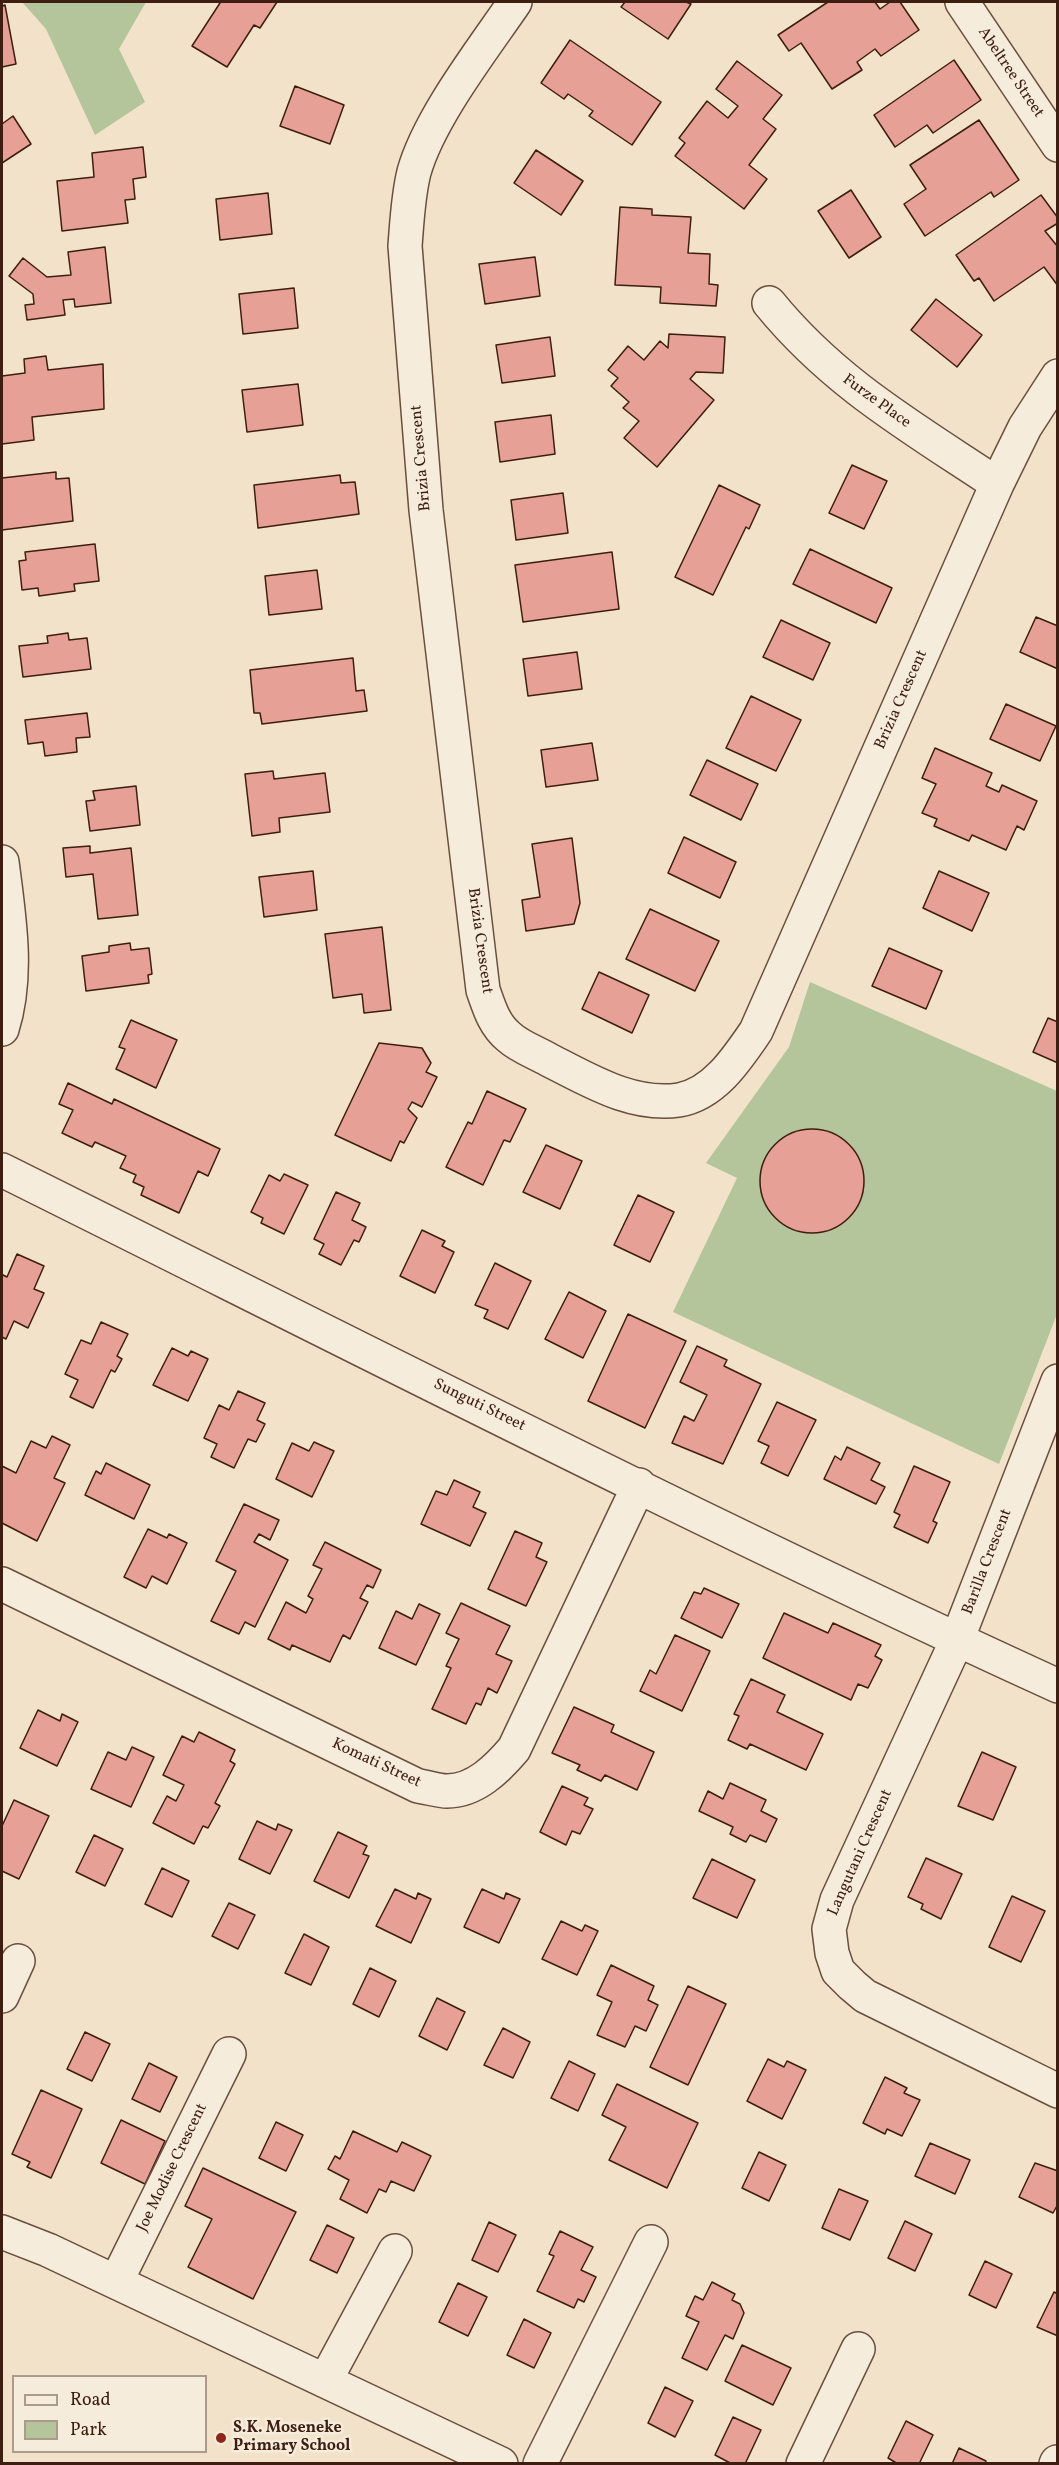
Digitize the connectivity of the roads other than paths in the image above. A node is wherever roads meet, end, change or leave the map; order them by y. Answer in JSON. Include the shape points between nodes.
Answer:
{"nodes":[{"id":1,"x":515,"y":2,"type":"edge"},
{"id":2,"x":962,"y":2,"type":"edge"},
{"id":3,"x":1058,"y":145,"type":"edge"},
{"id":4,"x":769,"y":303,"type":"dead end"},
{"id":5,"x":1058,"y":376,"type":"edge"},
{"id":6,"x":997,"y":484,"type":"junction"},
{"id":7,"x":2,"y":862,"type":"edge"},
{"id":8,"x":2,"y":1029,"type":"edge"},
{"id":9,"x":2,"y":1170,"type":"edge"},
{"id":10,"x":1058,"y":1381,"type":"edge"},
{"id":11,"x":639,"y":1485,"type":"junction"},
{"id":12,"x":2,"y":1584,"type":"edge"},
{"id":13,"x":957,"y":1640,"type":"junction"},
{"id":14,"x":1058,"y":1686,"type":"edge"},
{"id":15,"x":18,"y":1960,"type":"dead end"},
{"id":16,"x":2,"y":1996,"type":"edge"},
{"id":17,"x":229,"y":2054,"type":"dead end"},
{"id":18,"x":1058,"y":2091,"type":"edge"},
{"id":19,"x":2,"y":2232,"type":"edge"},
{"id":20,"x":651,"y":2242,"type":"dead end"},
{"id":21,"x":395,"y":2251,"type":"dead end"},
{"id":22,"x":116,"y":2282,"type":"junction"},
{"id":23,"x":858,"y":2349,"type":"dead end"},
{"id":24,"x":325,"y":2381,"type":"junction"},
{"id":25,"x":501,"y":2463,"type":"edge"},
{"id":26,"x":540,"y":2463,"type":"edge"},
{"id":27,"x":803,"y":2463,"type":"edge"}],
"edges":[{"from":1,"to":6,"type":"street","name":"Brizia Crescent","via":[[458,86],[430,136],[415,171],[405,246],[426,510],[483,990],[491,1015],[509,1037],[600,1086],[639,1099],[680,1100],[710,1086],[736,1061],[756,1031]]},
{"from":2,"to":3,"type":"street","name":"Abeltree Street"},
{"from":4,"to":6,"type":"street","name":"Furze Place","via":[[828,367]]},
{"from":5,"to":6,"type":"street","name":"Brizia Crescent","via":[[1025,427]]},
{"from":7,"to":8,"type":"street","via":[[11,936],[11,979]]},
{"from":9,"to":11,"type":"street","name":"Sunguti Street"},
{"from":10,"to":13,"type":"street","name":"Barilla Crescent"},
{"from":11,"to":12,"type":"street","name":"Komati Street","via":[[514,1749],[495,1772],[472,1785],[447,1791],[418,1786]]},
{"from":11,"to":13,"type":"street","name":"Sunguti Street"},
{"from":13,"to":14,"type":"street"},
{"from":13,"to":18,"type":"street","name":"Langutani Crescent","via":[[837,1900],[829,1929],[832,1953],[838,1971],[865,1996]]},
{"from":15,"to":16,"type":"street"},
{"from":17,"to":22,"type":"street","name":"Joe Modise Crescent"},
{"from":19,"to":22,"type":"street"},
{"from":20,"to":26,"type":"street"},
{"from":21,"to":24,"type":"street"},
{"from":22,"to":24,"type":"street"},
{"from":23,"to":27,"type":"street"},
{"from":24,"to":25,"type":"street"}]}
